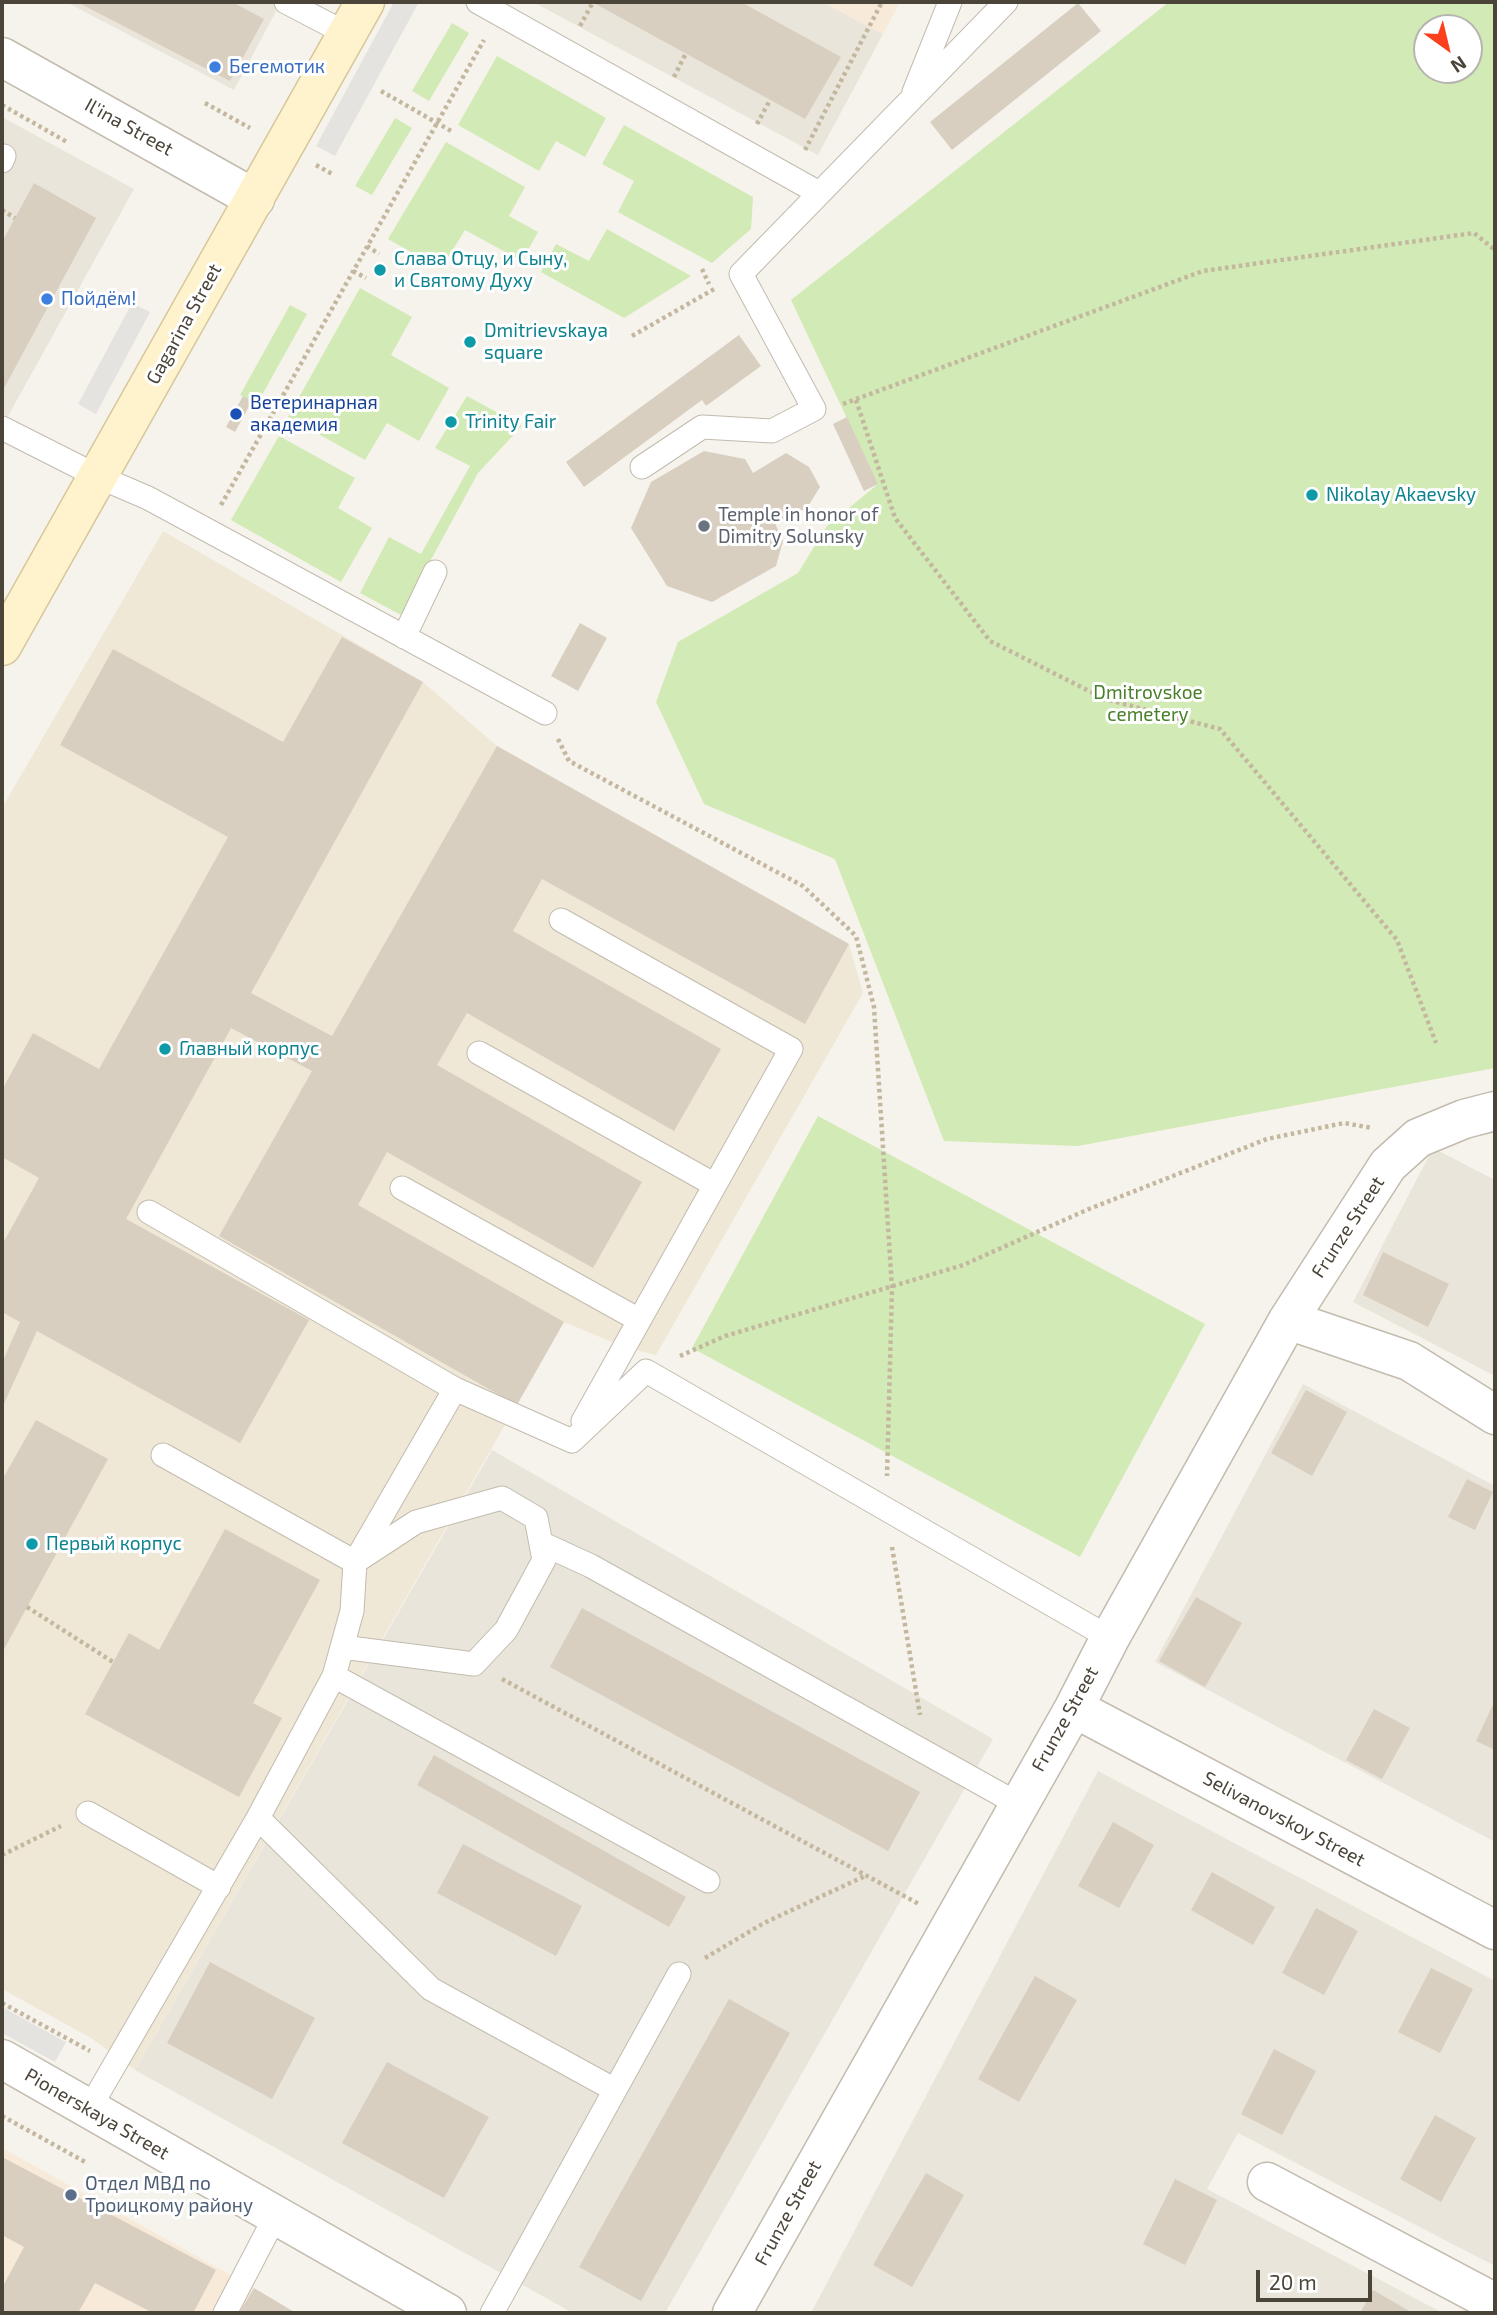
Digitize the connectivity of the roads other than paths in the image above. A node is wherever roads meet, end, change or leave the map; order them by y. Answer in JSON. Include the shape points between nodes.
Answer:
{"nodes":[{"id":1,"x":286,"y":2,"type":"edge"},
{"id":2,"x":478,"y":2,"type":"edge"},
{"id":3,"x":950,"y":2,"type":"edge"},
{"id":4,"x":1006,"y":2,"type":"edge"},
{"id":5,"x":356,"y":18,"type":"edge"},
{"id":6,"x":2,"y":57,"type":"edge"},
{"id":7,"x":910,"y":101,"type":"junction"},
{"id":8,"x":819,"y":193,"type":"junction"},
{"id":9,"x":255,"y":199,"type":"junction"},
{"id":10,"x":2,"y":428,"type":"edge"},
{"id":11,"x":642,"y":467,"type":"dead end"},
{"id":12,"x":99,"y":477,"type":"junction"},
{"id":13,"x":435,"y":572,"type":"dead end"},
{"id":14,"x":404,"y":637,"type":"junction"},
{"id":15,"x":2,"y":646,"type":"edge"},
{"id":16,"x":545,"y":713,"type":"road end"},
{"id":17,"x":561,"y":920,"type":"dead end"},
{"id":18,"x":479,"y":1053,"type":"dead end"},
{"id":19,"x":1495,"y":1111,"type":"edge"},
{"id":20,"x":715,"y":1185,"type":"junction"},
{"id":21,"x":402,"y":1188,"type":"dead end"},
{"id":22,"x":149,"y":1212,"type":"dead end"},
{"id":23,"x":639,"y":1320,"type":"junction"},
{"id":24,"x":1288,"y":1320,"type":"junction"},
{"id":25,"x":455,"y":1389,"type":"junction"},
{"id":26,"x":1495,"y":1415,"type":"edge"},
{"id":27,"x":572,"y":1441,"type":"junction"},
{"id":28,"x":163,"y":1455,"type":"dead end"},
{"id":29,"x":541,"y":1543,"type":"junction"},
{"id":30,"x":355,"y":1562,"type":"junction"},
{"id":31,"x":1110,"y":1638,"type":"junction"},
{"id":32,"x":342,"y":1647,"type":"junction"},
{"id":33,"x":334,"y":1676,"type":"junction"},
{"id":34,"x":1073,"y":1708,"type":"junction"},
{"id":35,"x":1018,"y":1804,"type":"junction"},
{"id":36,"x":88,"y":1813,"type":"road end"},
{"id":37,"x":258,"y":1818,"type":"junction"},
{"id":38,"x":708,"y":1881,"type":"dead end"},
{"id":39,"x":219,"y":1887,"type":"junction"},
{"id":40,"x":1495,"y":1930,"type":"edge"},
{"id":41,"x":679,"y":1974,"type":"road end"},
{"id":42,"x":3,"y":2063,"type":"edge"},
{"id":43,"x":615,"y":2090,"type":"junction"},
{"id":44,"x":89,"y":2109,"type":"junction"},
{"id":45,"x":1267,"y":2182,"type":"dead end"},
{"id":46,"x":275,"y":2217,"type":"junction"},
{"id":47,"x":1495,"y":2303,"type":"edge"},
{"id":48,"x":225,"y":2313,"type":"edge"},
{"id":49,"x":447,"y":2313,"type":"edge"},
{"id":50,"x":492,"y":2313,"type":"edge"},
{"id":51,"x":732,"y":2313,"type":"edge"}],
"edges":[{"from":1,"to":5,"type":"lane"},
{"from":2,"to":8,"type":"lane"},
{"from":3,"to":7,"type":"lane"},
{"from":4,"to":7,"type":"lane"},
{"from":5,"to":9,"type":"main road","name":"Gagarina Street"},
{"from":6,"to":9,"type":"street","name":"Il'ina Street"},
{"from":7,"to":8,"type":"lane"},
{"from":8,"to":11,"type":"lane","via":[[741,274],[814,409],[772,431],[702,426]]},
{"from":9,"to":12,"type":"main road","name":"Gagarina Street"},
{"from":10,"to":12,"type":"lane"},
{"from":12,"to":14,"type":"lane","via":[[148,498]]},
{"from":12,"to":15,"type":"main road","name":"Gagarina Street"},
{"from":13,"to":14,"type":"lane"},
{"from":14,"to":16,"type":"lane"},
{"from":17,"to":20,"type":"lane","via":[[791,1049]]},
{"from":18,"to":20,"type":"lane"},
{"from":19,"to":24,"type":"street","name":"Frunze Street","via":[[1464,1119],[1410,1145],[1388,1165]]},
{"from":20,"to":23,"type":"lane"},
{"from":21,"to":23,"type":"lane"},
{"from":22,"to":25,"type":"lane"},
{"from":23,"to":27,"type":"lane"},
{"from":24,"to":26,"type":"street","via":[[1409,1361]]},
{"from":24,"to":31,"type":"street","name":"Frunze Street"},
{"from":25,"to":27,"type":"lane"},
{"from":25,"to":30,"type":"lane"},
{"from":27,"to":31,"type":"lane","via":[[646,1371]]},
{"from":28,"to":30,"type":"lane"},
{"from":29,"to":30,"type":"lane","via":[[536,1518],[502,1498],[416,1522]]},
{"from":29,"to":32,"type":"lane","via":[[544,1560],[506,1630],[474,1664]]},
{"from":29,"to":35,"type":"lane","via":[[591,1566]]},
{"from":30,"to":32,"type":"lane","via":[[352,1611]]},
{"from":31,"to":34,"type":"street","name":"Frunze Street"},
{"from":32,"to":33,"type":"lane"},
{"from":33,"to":37,"type":"lane"},
{"from":33,"to":38,"type":"lane"},
{"from":34,"to":35,"type":"street","name":"Frunze Street"},
{"from":34,"to":40,"type":"street","name":"Selivanovskoy Street"},
{"from":35,"to":51,"type":"street","name":"Frunze Street"},
{"from":36,"to":39,"type":"lane"},
{"from":37,"to":39,"type":"lane"},
{"from":37,"to":43,"type":"lane","via":[[431,1989]]},
{"from":39,"to":44,"type":"lane"},
{"from":41,"to":43,"type":"lane"},
{"from":42,"to":44,"type":"street","name":"Pionerskaya Street"},
{"from":43,"to":50,"type":"lane"},
{"from":44,"to":46,"type":"street","name":"Pionerskaya Street"},
{"from":45,"to":47,"type":"street"},
{"from":46,"to":48,"type":"lane"},
{"from":46,"to":49,"type":"street","name":"Pionerskaya Street"}]}
